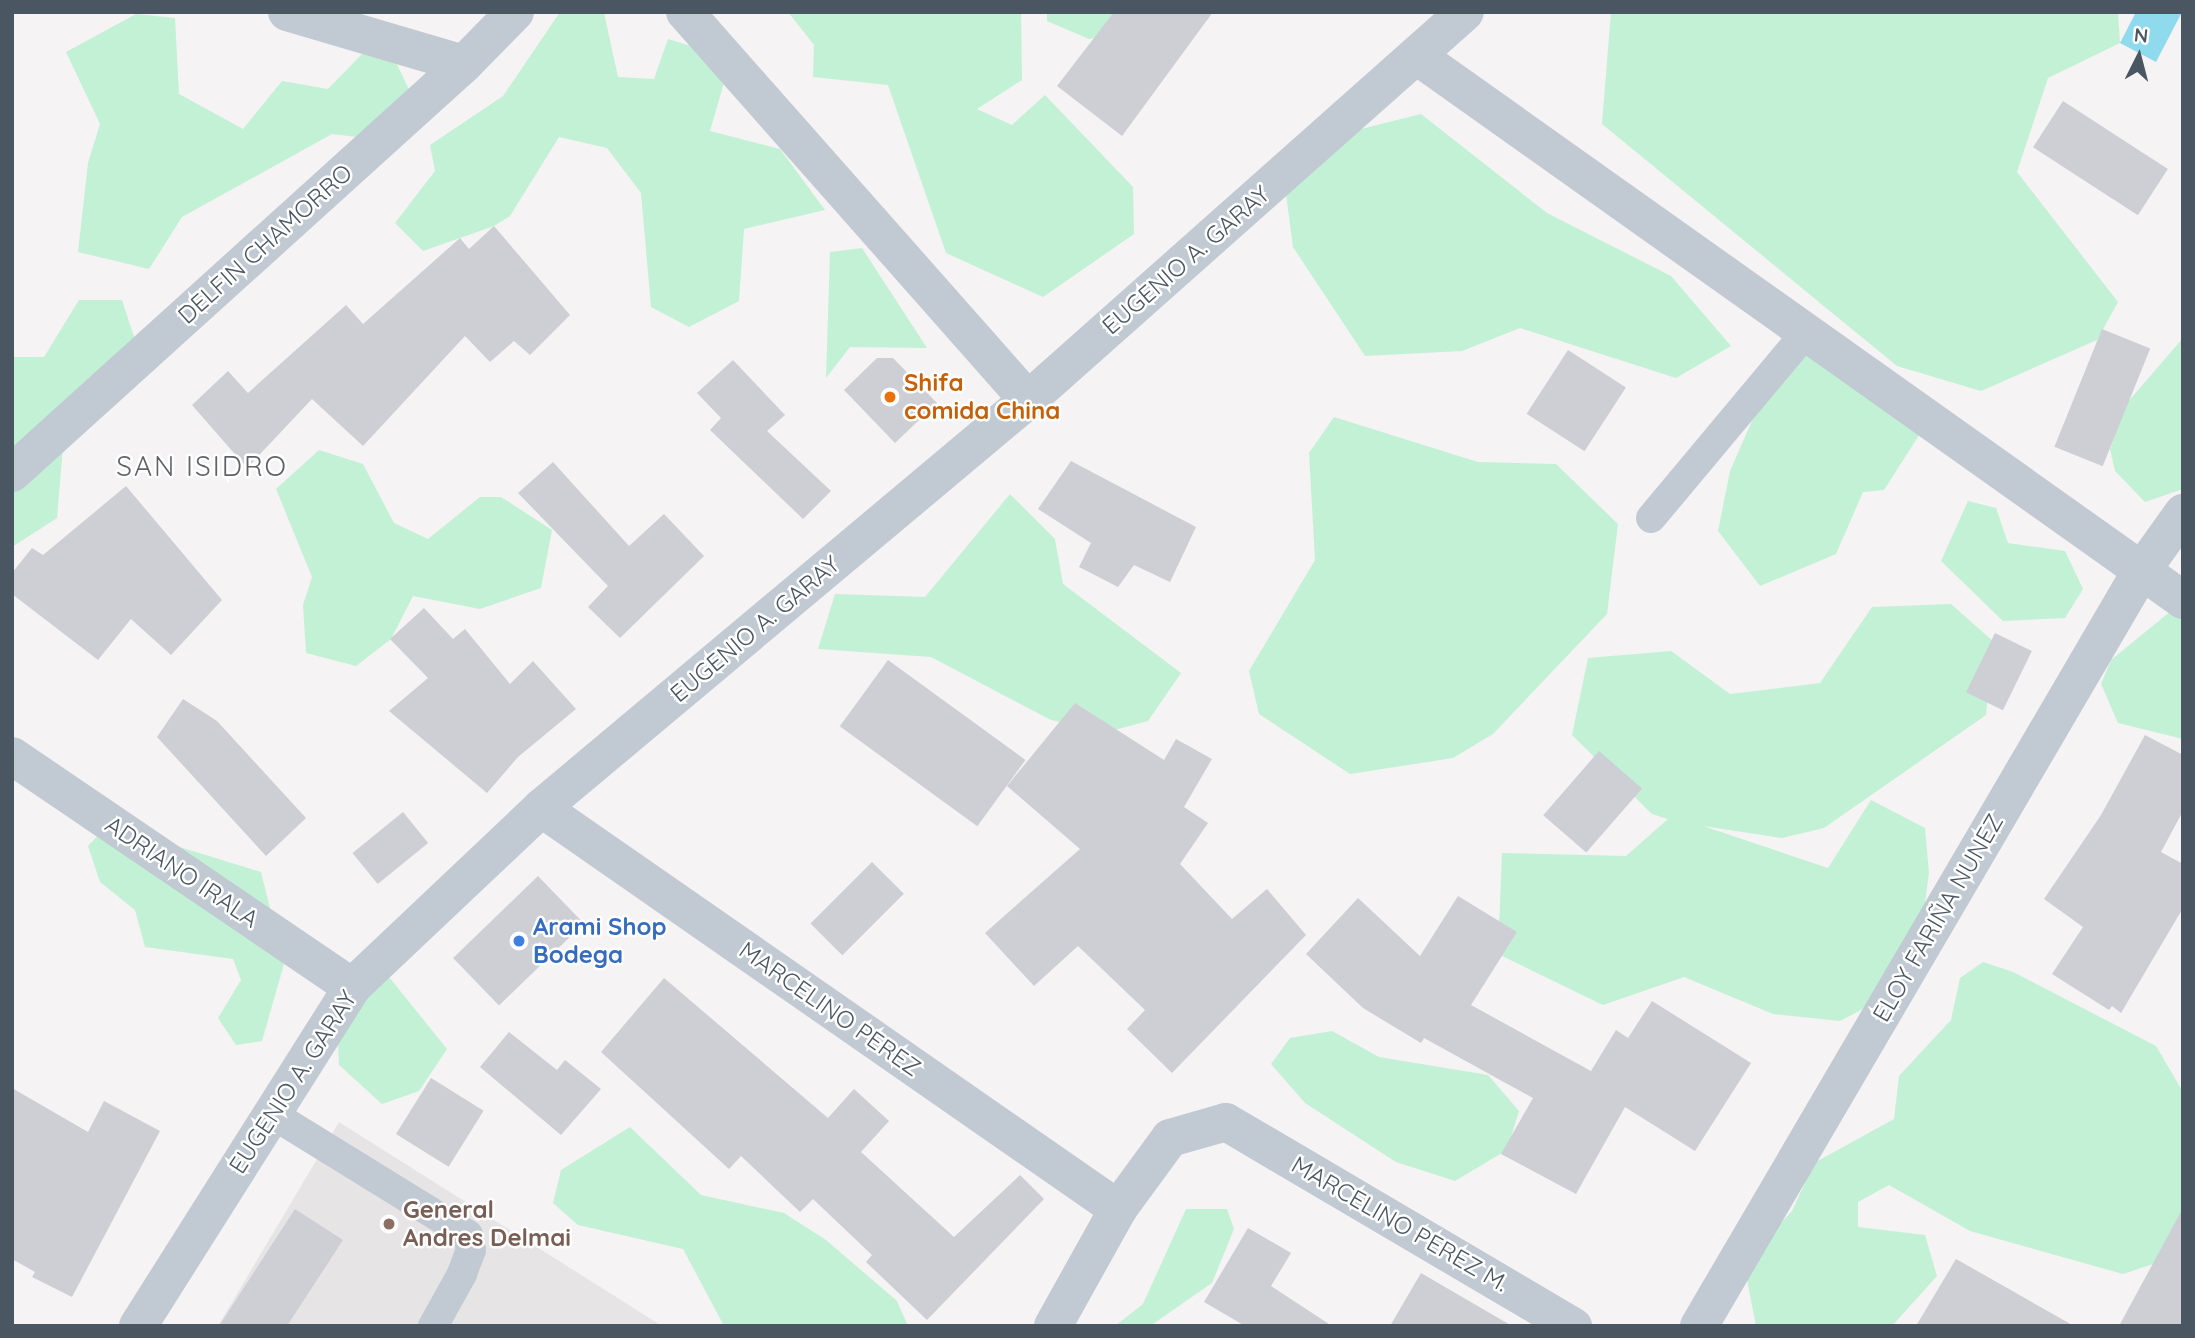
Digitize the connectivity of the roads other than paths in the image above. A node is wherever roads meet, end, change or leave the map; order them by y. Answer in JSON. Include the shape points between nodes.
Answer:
{"nodes":[{"id":1,"x":287,"y":12,"type":"edge"},
{"id":2,"x":515,"y":12,"type":"edge"},
{"id":3,"x":685,"y":12,"type":"edge"},
{"id":4,"x":1465,"y":12,"type":"edge"},
{"id":5,"x":1417,"y":56,"type":"junction"},
{"id":6,"x":464,"y":64,"type":"junction"},
{"id":7,"x":1805,"y":334,"type":"junction"},
{"id":8,"x":1028,"y":400,"type":"junction"},
{"id":9,"x":12,"y":473,"type":"edge"},
{"id":10,"x":2183,"y":513,"type":"edge"},
{"id":11,"x":1651,"y":518,"type":"dead end"},
{"id":12,"x":2140,"y":573,"type":"junction"},
{"id":13,"x":2183,"y":600,"type":"edge"},
{"id":14,"x":12,"y":756,"type":"edge"},
{"id":15,"x":541,"y":808,"type":"junction"},
{"id":16,"x":352,"y":987,"type":"junction"},
{"id":17,"x":272,"y":1115,"type":"junction"},
{"id":18,"x":1118,"y":1209,"type":"junction"},
{"id":19,"x":138,"y":1326,"type":"edge"},
{"id":20,"x":433,"y":1326,"type":"edge"},
{"id":21,"x":1053,"y":1326,"type":"edge"},
{"id":22,"x":1573,"y":1326,"type":"edge"},
{"id":23,"x":1699,"y":1326,"type":"edge"}],
"edges":[{"from":1,"to":6,"type":"street"},
{"from":2,"to":6,"type":"street","name":"DELFIN CHAMORRO"},
{"from":3,"to":8,"type":"street"},
{"from":4,"to":5,"type":"street","name":"EUGENIO A. GARAY"},
{"from":5,"to":7,"type":"street"},
{"from":5,"to":8,"type":"street","name":"EUGENIO A. GARAY"},
{"from":6,"to":9,"type":"street","name":"DELFIN CHAMORRO"},
{"from":7,"to":11,"type":"lane"},
{"from":7,"to":12,"type":"street"},
{"from":8,"to":15,"type":"street","name":"EUGENIO A. GARAY"},
{"from":10,"to":12,"type":"street","name":"ELOY FARIÑA NUNEZ"},
{"from":12,"to":13,"type":"street"},
{"from":12,"to":23,"type":"street","name":"ELOY FARIÑA NUNEZ"},
{"from":14,"to":16,"type":"street","name":"ADRIANO IRALA"},
{"from":15,"to":16,"type":"street","name":"EUGENIO A. GARAY"},
{"from":15,"to":18,"type":"street","name":"MARCELINO PEREZ"},
{"from":16,"to":17,"type":"street","name":"EUGENIO A. GARAY"},
{"from":17,"to":19,"type":"street","name":"EUGENIO A. GARAY"},
{"from":17,"to":20,"type":"lane","via":[[468,1235],[471,1250],[462,1274]]},
{"from":18,"to":21,"type":"street"},
{"from":18,"to":22,"type":"street","name":"MARCELINO PEREZ M.","via":[[1171,1138],[1227,1122]]}]}
